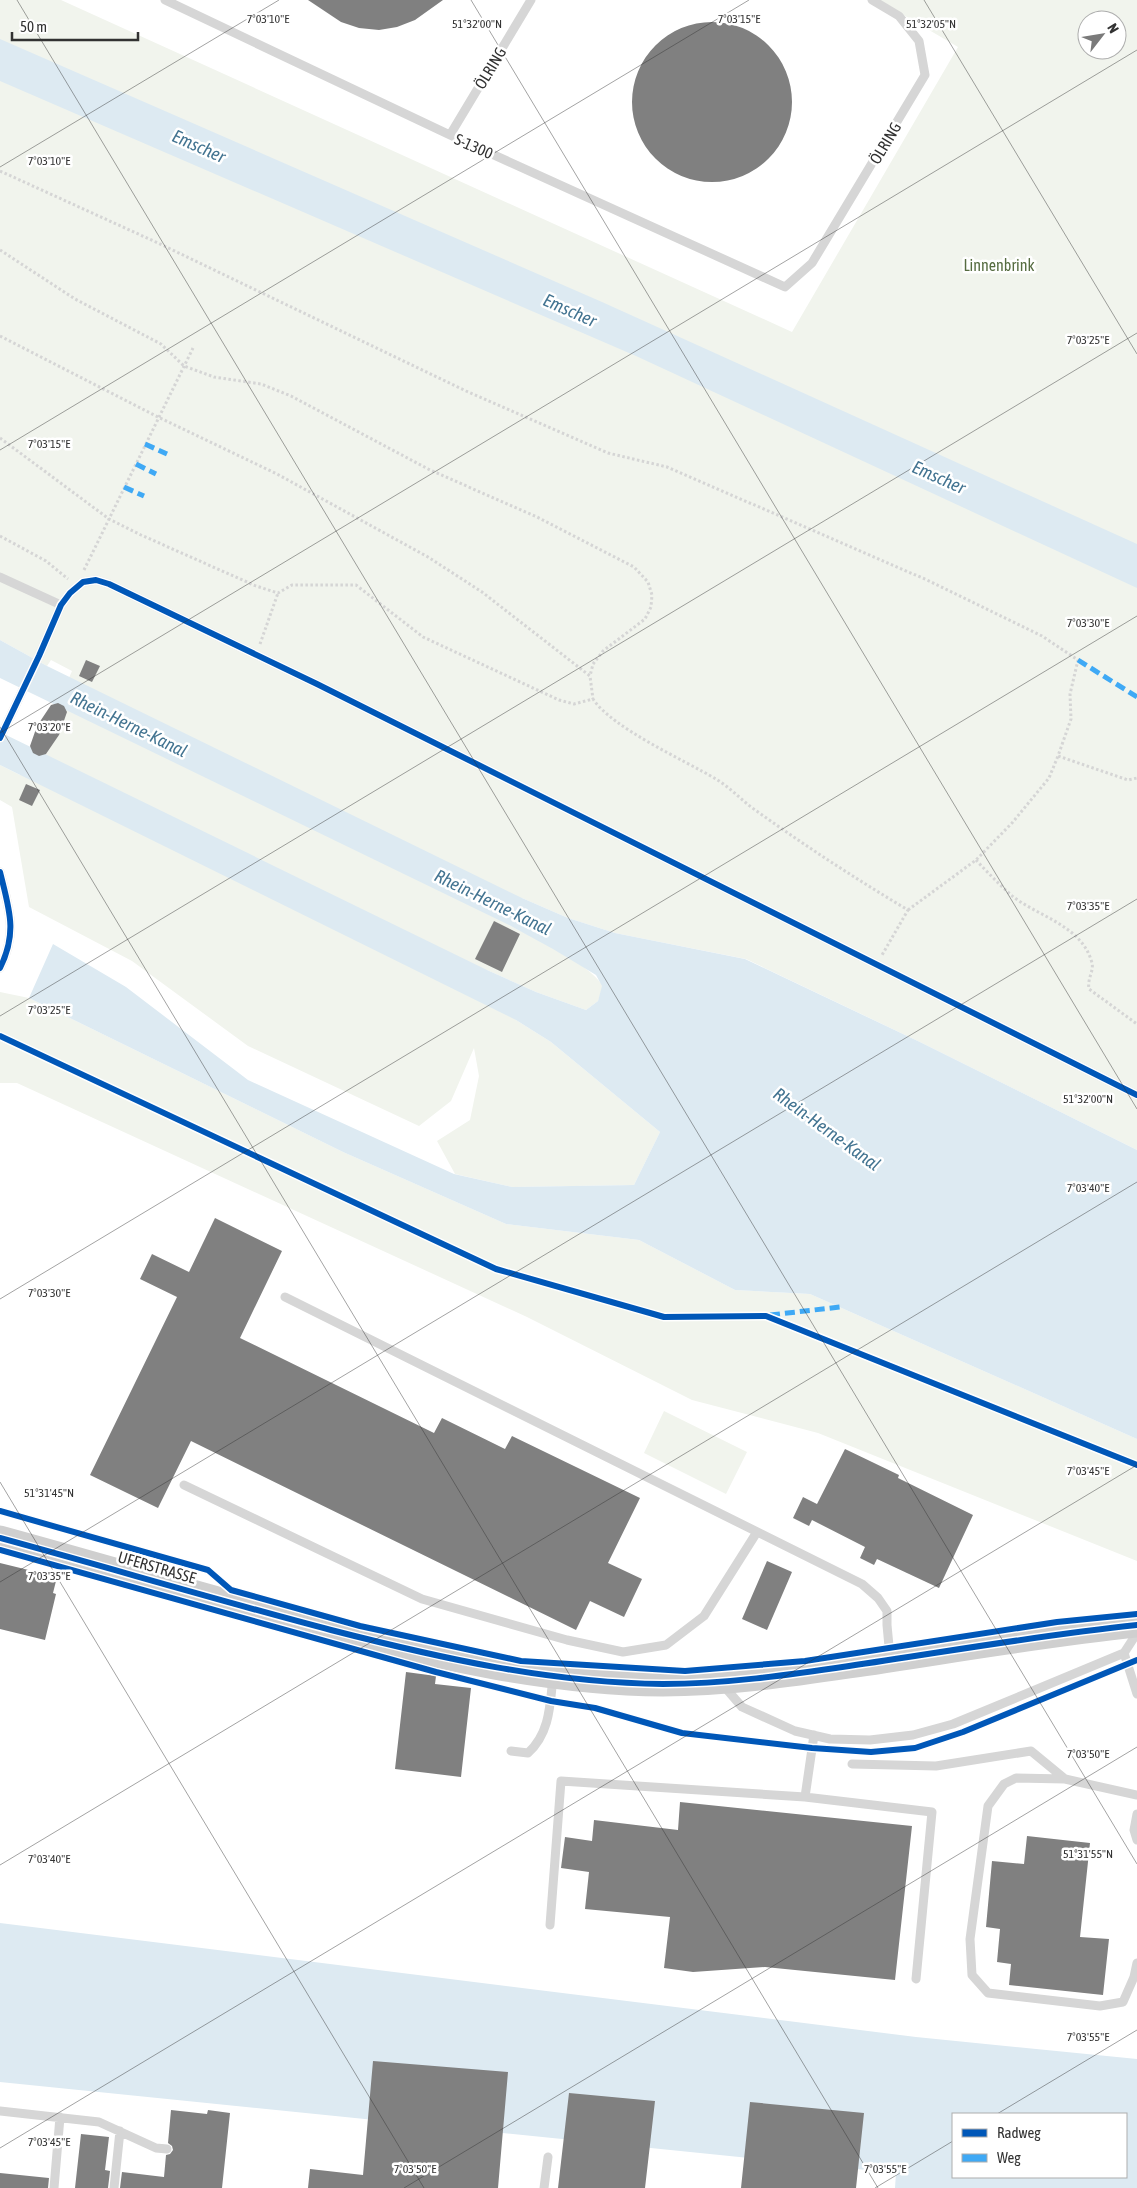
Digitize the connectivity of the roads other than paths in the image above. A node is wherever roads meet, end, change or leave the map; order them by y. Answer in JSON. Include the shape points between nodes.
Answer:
{"nodes":[{"id":1,"x":165,"y":0,"type":"edge"},
{"id":2,"x":531,"y":0,"type":"edge"},
{"id":3,"x":872,"y":0,"type":"edge"},
{"id":4,"x":450,"y":135,"type":"junction"},
{"id":5,"x":784,"y":287,"type":"joint"},
{"id":6,"x":0,"y":577,"type":"edge"},
{"id":7,"x":61,"y":605,"type":"junction"},
{"id":8,"x":0,"y":738,"type":"edge"},
{"id":9,"x":0,"y":872,"type":"edge"},
{"id":10,"x":0,"y":968,"type":"edge"},
{"id":11,"x":1137,"y":1095,"type":"edge"},
{"id":12,"x":285,"y":1297,"type":"dead end"},
{"id":13,"x":184,"y":1485,"type":"dead end"},
{"id":14,"x":757,"y":1532,"type":"junction"},
{"id":15,"x":0,"y":1538,"type":"edge"},
{"id":16,"x":1137,"y":1625,"type":"edge"},
{"id":17,"x":1137,"y":1633,"type":"edge"},
{"id":18,"x":1124,"y":1653,"type":"junction"},
{"id":19,"x":890,"y":1660,"type":"junction"},
{"id":20,"x":553,"y":1677,"type":"junction"},
{"id":21,"x":720,"y":1681,"type":"junction"},
{"id":22,"x":1137,"y":1694,"type":"edge"},
{"id":23,"x":814,"y":1736,"type":"junction"},
{"id":24,"x":511,"y":1751,"type":"dead end"},
{"id":25,"x":852,"y":1764,"type":"dead end"},
{"id":26,"x":1065,"y":1779,"type":"junction"},
{"id":27,"x":1137,"y":1795,"type":"edge"},
{"id":28,"x":805,"y":1797,"type":"junction"},
{"id":29,"x":1137,"y":1814,"type":"edge"},
{"id":30,"x":1137,"y":1840,"type":"edge"},
{"id":31,"x":550,"y":1925,"type":"dead end"},
{"id":32,"x":1137,"y":1963,"type":"edge"},
{"id":33,"x":916,"y":1979,"type":"dead end"},
{"id":34,"x":0,"y":2111,"type":"edge"},
{"id":35,"x":60,"y":2117,"type":"junction"},
{"id":36,"x":120,"y":2131,"type":"junction"},
{"id":37,"x":167,"y":2149,"type":"dead end"},
{"id":38,"x":548,"y":2157,"type":"dead end"},
{"id":39,"x":54,"y":2188,"type":"edge"},
{"id":40,"x":114,"y":2188,"type":"edge"},
{"id":41,"x":544,"y":2188,"type":"edge"}],
"edges":[{"from":1,"to":4,"type":"lane","name":"S-1300"},
{"from":2,"to":4,"type":"lane","name":"ÖLRING"},
{"from":3,"to":5,"type":"lane","name":"ÖLRING","via":[[900,16],[919,41],[925,75],[812,263]]},
{"from":4,"to":5,"type":"lane","name":"S-1300"},
{"from":6,"to":7,"type":"lane"},
{"from":7,"to":8,"type":"lane"},
{"from":7,"to":11,"type":"lane","via":[[79,584],[96,580],[109,584],[256,654]]},
{"from":9,"to":10,"type":"lane","via":[[12,919],[8,952]]},
{"from":12,"to":14,"type":"lane"},
{"from":13,"to":14,"type":"lane","via":[[422,1599],[567,1640],[623,1652],[666,1645],[704,1616]]},
{"from":14,"to":19,"type":"lane","via":[[862,1584],[878,1598],[887,1611]]},
{"from":15,"to":20,"type":"main road","name":"UFERSTRASSE","via":[[416,1652]]},
{"from":16,"to":19,"type":"main road","name":"UFERSTRASSE"},
{"from":17,"to":18,"type":"lane"},
{"from":18,"to":22,"type":"lane"},
{"from":18,"to":23,"type":"lane","via":[[953,1724],[913,1735],[870,1740]]},
{"from":19,"to":21,"type":"main road","name":"UFERSTRASSE"},
{"from":20,"to":21,"type":"main road","name":"UFERSTRASSE","via":[[664,1684]]},
{"from":20,"to":24,"type":"lane","via":[[550,1716],[543,1735],[528,1753]]},
{"from":21,"to":23,"type":"lane","via":[[742,1707],[795,1732]]},
{"from":23,"to":28,"type":"lane"},
{"from":25,"to":26,"type":"lane","via":[[936,1766],[1031,1751]]},
{"from":26,"to":27,"type":"lane"},
{"from":26,"to":32,"type":"lane","via":[[1016,1778],[1004,1784],[988,1806],[970,1939],[972,1975],[988,1993],[1100,2006],[1124,2002]]},
{"from":28,"to":31,"type":"lane","via":[[561,1781]]},
{"from":28,"to":33,"type":"lane","via":[[932,1812]]},
{"from":29,"to":30,"type":"lane","via":[[1134,1830]]},
{"from":34,"to":35,"type":"lane"},
{"from":35,"to":36,"type":"lane","via":[[99,2122]]},
{"from":35,"to":39,"type":"lane"},
{"from":36,"to":37,"type":"lane","via":[[156,2148]]},
{"from":36,"to":40,"type":"lane"},
{"from":38,"to":41,"type":"lane"}]}
